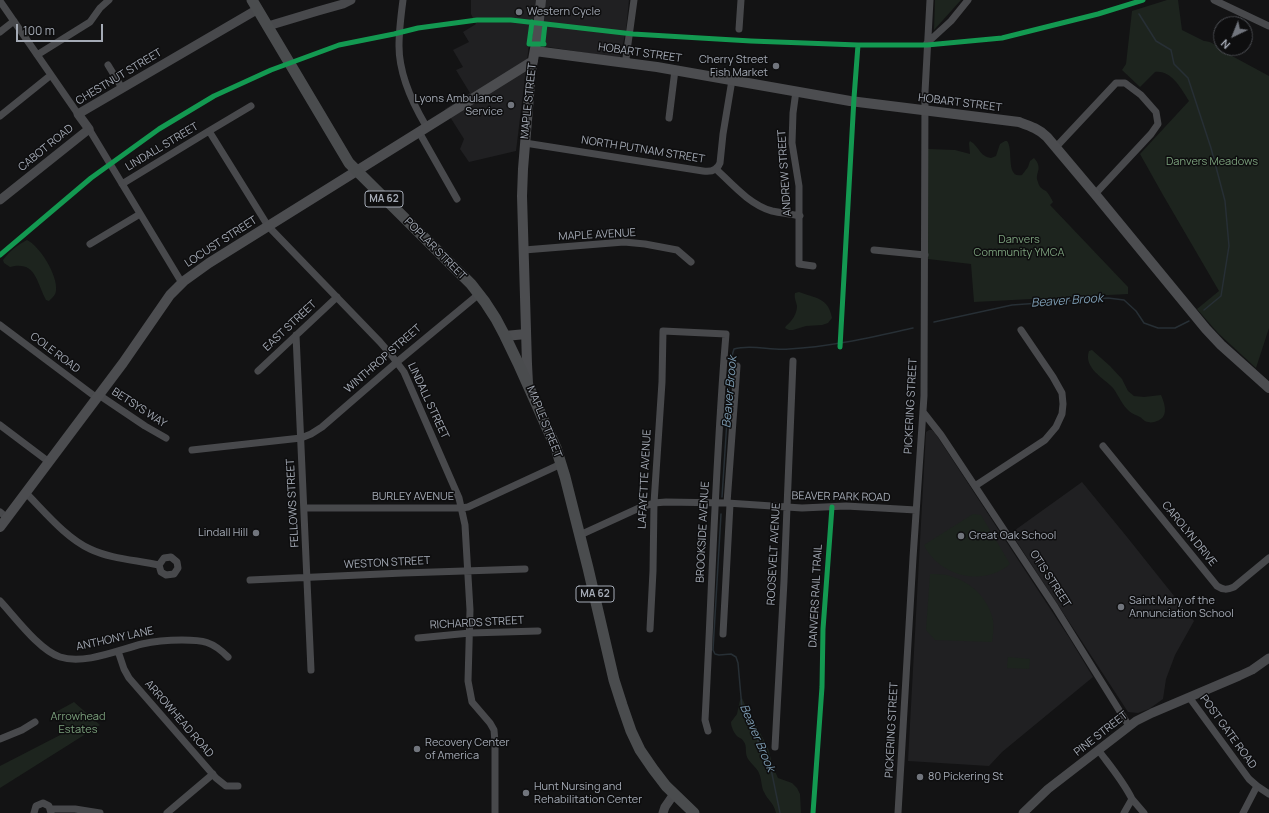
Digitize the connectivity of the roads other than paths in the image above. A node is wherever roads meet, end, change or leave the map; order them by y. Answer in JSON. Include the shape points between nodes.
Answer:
{"nodes":[{"id":1,"x":109,"y":0,"type":"edge"},
{"id":2,"x":351,"y":0,"type":"edge"},
{"id":3,"x":403,"y":0,"type":"edge"},
{"id":4,"x":542,"y":0,"type":"edge"},
{"id":5,"x":634,"y":0,"type":"edge"},
{"id":6,"x":741,"y":0,"type":"edge"},
{"id":7,"x":930,"y":0,"type":"edge"},
{"id":8,"x":968,"y":0,"type":"edge"},
{"id":9,"x":1214,"y":0,"type":"edge"},
{"id":10,"x":0,"y":1,"type":"edge"},
{"id":11,"x":255,"y":5,"type":"edge"},
{"id":12,"x":14,"y":21,"type":"junction"},
{"id":13,"x":268,"y":26,"type":"junction"},
{"id":14,"x":1269,"y":26,"type":"edge"},
{"id":15,"x":739,"y":29,"type":"dead end"},
{"id":16,"x":0,"y":32,"type":"edge"},
{"id":17,"x":928,"y":43,"type":"junction"},
{"id":18,"x":37,"y":55,"type":"junction"},
{"id":19,"x":534,"y":56,"type":"junction"},
{"id":20,"x":628,"y":63,"type":"junction"},
{"id":21,"x":108,"y":65,"type":"dead end"},
{"id":22,"x":675,"y":70,"type":"junction"},
{"id":23,"x":51,"y":75,"type":"junction"},
{"id":24,"x":732,"y":80,"type":"junction"},
{"id":25,"x":122,"y":88,"type":"junction"},
{"id":26,"x":796,"y":92,"type":"junction"},
{"id":27,"x":251,"y":106,"type":"dead end"},
{"id":28,"x":925,"y":111,"type":"junction"},
{"id":29,"x":78,"y":114,"type":"junction"},
{"id":30,"x":0,"y":116,"type":"edge"},
{"id":31,"x":669,"y":118,"type":"dead end"},
{"id":32,"x":89,"y":129,"type":"junction"},
{"id":33,"x":422,"y":129,"type":"junction"},
{"id":34,"x":209,"y":131,"type":"junction"},
{"id":35,"x":525,"y":143,"type":"junction"},
{"id":36,"x":1056,"y":147,"type":"junction"},
{"id":37,"x":716,"y":169,"type":"junction"},
{"id":38,"x":356,"y":171,"type":"junction"},
{"id":39,"x":122,"y":184,"type":"junction"},
{"id":40,"x":1095,"y":194,"type":"junction"},
{"id":41,"x":457,"y":199,"type":"dead end"},
{"id":42,"x":0,"y":200,"type":"edge"},
{"id":43,"x":140,"y":214,"type":"junction"},
{"id":44,"x":800,"y":216,"type":"junction"},
{"id":45,"x":268,"y":226,"type":"junction"},
{"id":46,"x":90,"y":244,"type":"dead end"},
{"id":47,"x":524,"y":250,"type":"junction"},
{"id":48,"x":874,"y":250,"type":"dead end"},
{"id":49,"x":925,"y":255,"type":"junction"},
{"id":50,"x":691,"y":262,"type":"dead end"},
{"id":51,"x":813,"y":266,"type":"dead end"},
{"id":52,"x":182,"y":283,"type":"junction"},
{"id":53,"x":479,"y":294,"type":"junction"},
{"id":54,"x":337,"y":297,"type":"junction"},
{"id":55,"x":0,"y":325,"type":"edge"},
{"id":56,"x":1021,"y":330,"type":"dead end"},
{"id":57,"x":663,"y":331,"type":"joint"},
{"id":58,"x":526,"y":334,"type":"junction"},
{"id":59,"x":296,"y":335,"type":"junction"},
{"id":60,"x":505,"y":336,"type":"junction"},
{"id":61,"x":397,"y":362,"type":"junction"},
{"id":62,"x":793,"y":362,"type":"dead end"},
{"id":63,"x":736,"y":366,"type":"dead end"},
{"id":64,"x":258,"y":371,"type":"dead end"},
{"id":65,"x":529,"y":386,"type":"junction"},
{"id":66,"x":1269,"y":388,"type":"edge"},
{"id":67,"x":98,"y":397,"type":"junction"},
{"id":68,"x":923,"y":412,"type":"junction"},
{"id":69,"x":0,"y":425,"type":"edge"},
{"id":70,"x":935,"y":427,"type":"junction"},
{"id":71,"x":921,"y":434,"type":"junction"},
{"id":72,"x":166,"y":438,"type":"dead end"},
{"id":73,"x":301,"y":438,"type":"junction"},
{"id":74,"x":1103,"y":446,"type":"dead end"},
{"id":75,"x":192,"y":450,"type":"dead end"},
{"id":76,"x":49,"y":462,"type":"junction"},
{"id":77,"x":561,"y":464,"type":"junction"},
{"id":78,"x":975,"y":486,"type":"junction"},
{"id":79,"x":26,"y":493,"type":"junction"},
{"id":80,"x":654,"y":503,"type":"junction"},
{"id":81,"x":715,"y":503,"type":"junction"},
{"id":82,"x":728,"y":503,"type":"junction"},
{"id":83,"x":787,"y":507,"type":"junction"},
{"id":84,"x":304,"y":508,"type":"junction"},
{"id":85,"x":462,"y":508,"type":"junction"},
{"id":86,"x":916,"y":510,"type":"junction"},
{"id":87,"x":4,"y":515,"type":"edge"},
{"id":88,"x":0,"y":527,"type":"edge"},
{"id":89,"x":580,"y":535,"type":"junction"},
{"id":90,"x":1269,"y":558,"type":"edge"},
{"id":91,"x":160,"y":565,"type":"dead end"},
{"id":92,"x":525,"y":569,"type":"dead end"},
{"id":93,"x":468,"y":571,"type":"junction"},
{"id":94,"x":308,"y":578,"type":"junction"},
{"id":95,"x":250,"y":580,"type":"dead end"},
{"id":96,"x":0,"y":601,"type":"edge"},
{"id":97,"x":650,"y":629,"type":"dead end"},
{"id":98,"x":538,"y":631,"type":"dead end"},
{"id":99,"x":470,"y":633,"type":"junction"},
{"id":100,"x":723,"y":634,"type":"dead end"},
{"id":101,"x":418,"y":638,"type":"dead end"},
{"id":102,"x":118,"y":651,"type":"junction"},
{"id":103,"x":228,"y":657,"type":"dead end"},
{"id":104,"x":1269,"y":658,"type":"edge"},
{"id":105,"x":311,"y":670,"type":"dead end"},
{"id":106,"x":1190,"y":697,"type":"junction"},
{"id":107,"x":35,"y":722,"type":"dead end"},
{"id":108,"x":1129,"y":726,"type":"junction"},
{"id":109,"x":708,"y":731,"type":"dead end"},
{"id":110,"x":0,"y":739,"type":"edge"},
{"id":111,"x":775,"y":747,"type":"dead end"},
{"id":112,"x":1098,"y":751,"type":"junction"},
{"id":113,"x":212,"y":774,"type":"junction"},
{"id":114,"x":238,"y":786,"type":"dead end"},
{"id":115,"x":1257,"y":786,"type":"junction"},
{"id":116,"x":674,"y":794,"type":"junction"},
{"id":117,"x":1269,"y":794,"type":"edge"},
{"id":118,"x":1132,"y":799,"type":"junction"},
{"id":119,"x":51,"y":811,"type":"edge"},
{"id":120,"x":1022,"y":812,"type":"edge"},
{"id":121,"x":34,"y":813,"type":"edge"},
{"id":122,"x":100,"y":813,"type":"edge"},
{"id":123,"x":167,"y":813,"type":"edge"},
{"id":124,"x":495,"y":813,"type":"edge"},
{"id":125,"x":663,"y":813,"type":"edge"},
{"id":126,"x":694,"y":813,"type":"edge"},
{"id":127,"x":898,"y":813,"type":"edge"},
{"id":128,"x":1124,"y":813,"type":"edge"},
{"id":129,"x":1144,"y":813,"type":"edge"},
{"id":130,"x":1243,"y":813,"type":"edge"}],
"edges":[{"from":1,"to":18,"type":"street","via":[[90,22]]},
{"from":2,"to":13,"type":"street"},
{"from":3,"to":33,"type":"street","via":[[399,33],[400,56]]},
{"from":4,"to":19,"type":"main road","name":"MAPLE STREET"},
{"from":5,"to":20,"type":"street","via":[[626,58]]},
{"from":6,"to":15,"type":"street"},
{"from":7,"to":17,"type":"street","name":"PICKERING STREET"},
{"from":8,"to":17,"type":"street"},
{"from":9,"to":14,"type":"street"},
{"from":10,"to":12,"type":"street"},
{"from":11,"to":13,"type":"main road","name":"POPLAR STREET","number":"MA 62"},
{"from":11,"to":25,"type":"street","name":"CHESTNUT STREET"},
{"from":12,"to":16,"type":"street"},
{"from":12,"to":18,"type":"street"},
{"from":13,"to":38,"type":"main road","name":"POPLAR STREET","number":"MA 62"},
{"from":17,"to":28,"type":"street","name":"PICKERING STREET"},
{"from":18,"to":23,"type":"street"},
{"from":19,"to":20,"type":"main road","name":"HOBART STREET"},
{"from":19,"to":33,"type":"main road","name":"LOCUST STREET"},
{"from":19,"to":35,"type":"main road","name":"MAPLE STREET"},
{"from":20,"to":22,"type":"main road","name":"HOBART STREET"},
{"from":21,"to":25,"type":"street"},
{"from":22,"to":24,"type":"main road","name":"HOBART STREET"},
{"from":22,"to":31,"type":"street"},
{"from":23,"to":29,"type":"street"},
{"from":23,"to":30,"type":"street"},
{"from":24,"to":26,"type":"main road","name":"HOBART STREET"},
{"from":24,"to":37,"type":"street","name":"NORTH PUTNAM STREET","via":[[720,164]]},
{"from":25,"to":29,"type":"street","name":"CHESTNUT STREET"},
{"from":26,"to":28,"type":"main road","name":"HOBART STREET"},
{"from":26,"to":44,"type":"street","name":"ANDREW STREET","via":[[792,143],[799,186]]},
{"from":27,"to":34,"type":"street"},
{"from":28,"to":36,"type":"main road","name":"HOBART STREET","via":[[1030,126],[1042,132]]},
{"from":28,"to":49,"type":"street","name":"PICKERING STREET"},
{"from":29,"to":32,"type":"street","name":"CHESTNUT STREET"},
{"from":32,"to":39,"type":"street","name":"CHESTNUT STREET"},
{"from":32,"to":42,"type":"street","name":"CABOT ROAD"},
{"from":33,"to":38,"type":"main road","name":"LOCUST STREET"},
{"from":33,"to":41,"type":"street"},
{"from":34,"to":39,"type":"street","name":"LINDALL STREET"},
{"from":34,"to":45,"type":"street","name":"LINDALL STREET"},
{"from":35,"to":37,"type":"street","name":"NORTH PUTNAM STREET","via":[[708,172]]},
{"from":35,"to":47,"type":"main road","name":"MAPLE STREET","via":[[522,196]]},
{"from":36,"to":40,"type":"main road","name":"HOBART STREET"},
{"from":36,"to":40,"type":"street","via":[[1116,82],[1125,83],[1141,95],[1156,112],[1158,124],[1151,134]]},
{"from":37,"to":44,"type":"street","via":[[761,206],[771,211]]},
{"from":38,"to":45,"type":"main road","name":"LOCUST STREET"},
{"from":38,"to":53,"type":"main road","name":"POPLAR STREET","number":"MA 62"},
{"from":39,"to":43,"type":"street","name":"CHESTNUT STREET"},
{"from":40,"to":66,"type":"main road","name":"HOBART STREET","via":[[1206,329]]},
{"from":43,"to":46,"type":"street"},
{"from":43,"to":52,"type":"street","name":"CHESTNUT STREET"},
{"from":44,"to":51,"type":"street","name":"ANDREW STREET","via":[[799,264]]},
{"from":45,"to":52,"type":"main road","name":"LOCUST STREET"},
{"from":45,"to":54,"type":"street","name":"LINDALL STREET"},
{"from":47,"to":50,"type":"street","name":"MAPLE AVENUE","via":[[624,242],[677,250]]},
{"from":47,"to":58,"type":"main road","name":"MAPLE STREET"},
{"from":48,"to":49,"type":"street"},
{"from":49,"to":68,"type":"street","name":"PICKERING STREET"},
{"from":52,"to":67,"type":"main road","name":"LOCUST STREET","via":[[170,295]]},
{"from":53,"to":60,"type":"main road","name":"POPLAR STREET","number":"MA 62"},
{"from":53,"to":61,"type":"street","name":"WINTHROP STREET"},
{"from":54,"to":59,"type":"street","name":"EAST STREET"},
{"from":54,"to":61,"type":"street","name":"LINDALL STREET"},
{"from":55,"to":67,"type":"street","name":"COLE ROAD"},
{"from":56,"to":78,"type":"street","via":[[1062,393],[1062,414],[1056,427],[1045,440]]},
{"from":57,"to":80,"type":"street","name":"LAFAYETTE AVENUE"},
{"from":57,"to":81,"type":"street","name":"BROOKSIDE AVENUE","via":[[726,334]]},
{"from":58,"to":60,"type":"main road"},
{"from":58,"to":65,"type":"main road","name":"MAPLE STREET"},
{"from":59,"to":64,"type":"street","name":"EAST STREET"},
{"from":59,"to":73,"type":"street","name":"FELLOWS STREET"},
{"from":60,"to":65,"type":"main road","name":"POPLAR STREET","number":"MA 62"},
{"from":61,"to":73,"type":"street","name":"WINTHROP STREET","via":[[322,427]]},
{"from":61,"to":85,"type":"street","name":"LINDALL STREET","via":[[404,372]]},
{"from":62,"to":83,"type":"street","name":"ROOSEVELT AVENUE"},
{"from":63,"to":82,"type":"street","name":"BROOKSIDE AVENUE"},
{"from":65,"to":77,"type":"main road","name":"MAPLE STREET","number":"MA 62"},
{"from":67,"to":72,"type":"street","name":"BETSYS WAY"},
{"from":67,"to":76,"type":"main road","name":"LOCUST STREET"},
{"from":68,"to":70,"type":"street","name":"OTIS STREET"},
{"from":68,"to":71,"type":"street","name":"PICKERING STREET"},
{"from":69,"to":76,"type":"street"},
{"from":70,"to":71,"type":"street"},
{"from":70,"to":78,"type":"street","name":"OTIS STREET"},
{"from":71,"to":86,"type":"street","name":"PICKERING STREET"},
{"from":73,"to":75,"type":"street"},
{"from":73,"to":84,"type":"street","name":"FELLOWS STREET"},
{"from":74,"to":90,"type":"street","name":"CAROLYN DRIVE","via":[[1217,586],[1227,590],[1234,587]]},
{"from":76,"to":79,"type":"main road","name":"LOCUST STREET"},
{"from":77,"to":85,"type":"street","name":"BURLEY AVENUE"},
{"from":77,"to":89,"type":"main road","name":"MAPLE STREET","number":"MA 62"},
{"from":78,"to":108,"type":"street","name":"OTIS STREET"},
{"from":79,"to":87,"type":"main road","name":"LOCUST STREET"},
{"from":79,"to":91,"type":"street","via":[[82,545],[100,553]]},
{"from":80,"to":81,"type":"street","name":"BEAVER PARK ROAD"},
{"from":80,"to":89,"type":"street","name":"BEAVER PARK ROAD"},
{"from":80,"to":97,"type":"street","name":"LAFAYETTE AVENUE"},
{"from":81,"to":82,"type":"street","name":"BEAVER PARK ROAD"},
{"from":81,"to":109,"type":"street","name":"BROOKSIDE AVENUE","via":[[705,720]]},
{"from":82,"to":83,"type":"street","name":"BEAVER PARK ROAD"},
{"from":82,"to":100,"type":"street","name":"BROOKSIDE AVENUE"},
{"from":83,"to":86,"type":"street","name":"BEAVER PARK ROAD","via":[[846,506]]},
{"from":83,"to":111,"type":"street","name":"ROOSEVELT AVENUE"},
{"from":84,"to":85,"type":"street","name":"BURLEY AVENUE"},
{"from":84,"to":94,"type":"street","name":"FELLOWS STREET"},
{"from":85,"to":93,"type":"street","name":"LINDALL STREET"},
{"from":86,"to":127,"type":"street","name":"PICKERING STREET"},
{"from":87,"to":88,"type":"main road","name":"LOCUST STREET"},
{"from":89,"to":116,"type":"main road","name":"MAPLE STREET","number":"MA 62","via":[[624,712],[640,750]]},
{"from":92,"to":93,"type":"street","name":"WESTON STREET"},
{"from":93,"to":94,"type":"street","name":"WESTON STREET"},
{"from":93,"to":99,"type":"street","name":"LINDALL STREET"},
{"from":94,"to":95,"type":"street","name":"WESTON STREET"},
{"from":94,"to":105,"type":"street","name":"FELLOWS STREET"},
{"from":96,"to":102,"type":"street","name":"ANTHONY LANE","via":[[40,644],[53,654],[80,660]]},
{"from":98,"to":99,"type":"street","name":"RICHARDS STREET"},
{"from":99,"to":101,"type":"street","name":"RICHARDS STREET"},
{"from":99,"to":124,"type":"street","name":"LINDALL STREET","via":[[468,681],[472,702],[494,730]]},
{"from":102,"to":103,"type":"street","name":"ANTHONY LANE","via":[[165,640],[195,640],[211,643]]},
{"from":102,"to":113,"type":"street","name":"ARROWHEAD ROAD","via":[[129,678]]},
{"from":104,"to":106,"type":"street","name":"PINE STREET","via":[[1252,670]]},
{"from":106,"to":108,"type":"street","name":"PINE STREET"},
{"from":106,"to":115,"type":"street","name":"POST GATE ROAD","via":[[1249,779]]},
{"from":107,"to":110,"type":"street"},
{"from":108,"to":112,"type":"street","name":"PINE STREET"},
{"from":112,"to":118,"type":"street","via":[[1117,774]]},
{"from":112,"to":120,"type":"street","name":"PINE STREET"},
{"from":113,"to":114,"type":"street","name":"ARROWHEAD ROAD","via":[[223,784],[230,787]]},
{"from":113,"to":123,"type":"street"},
{"from":115,"to":117,"type":"street","name":"POST GATE ROAD"},
{"from":115,"to":130,"type":"street"},
{"from":116,"to":125,"type":"street"},
{"from":116,"to":126,"type":"main road","name":"MAPLE STREET","number":"MA 62"},
{"from":118,"to":128,"type":"street"},
{"from":118,"to":129,"type":"street"},
{"from":119,"to":121,"type":"street","via":[[50,806],[41,803],[35,808]]},
{"from":119,"to":122,"type":"street","via":[[74,809]]}]}
